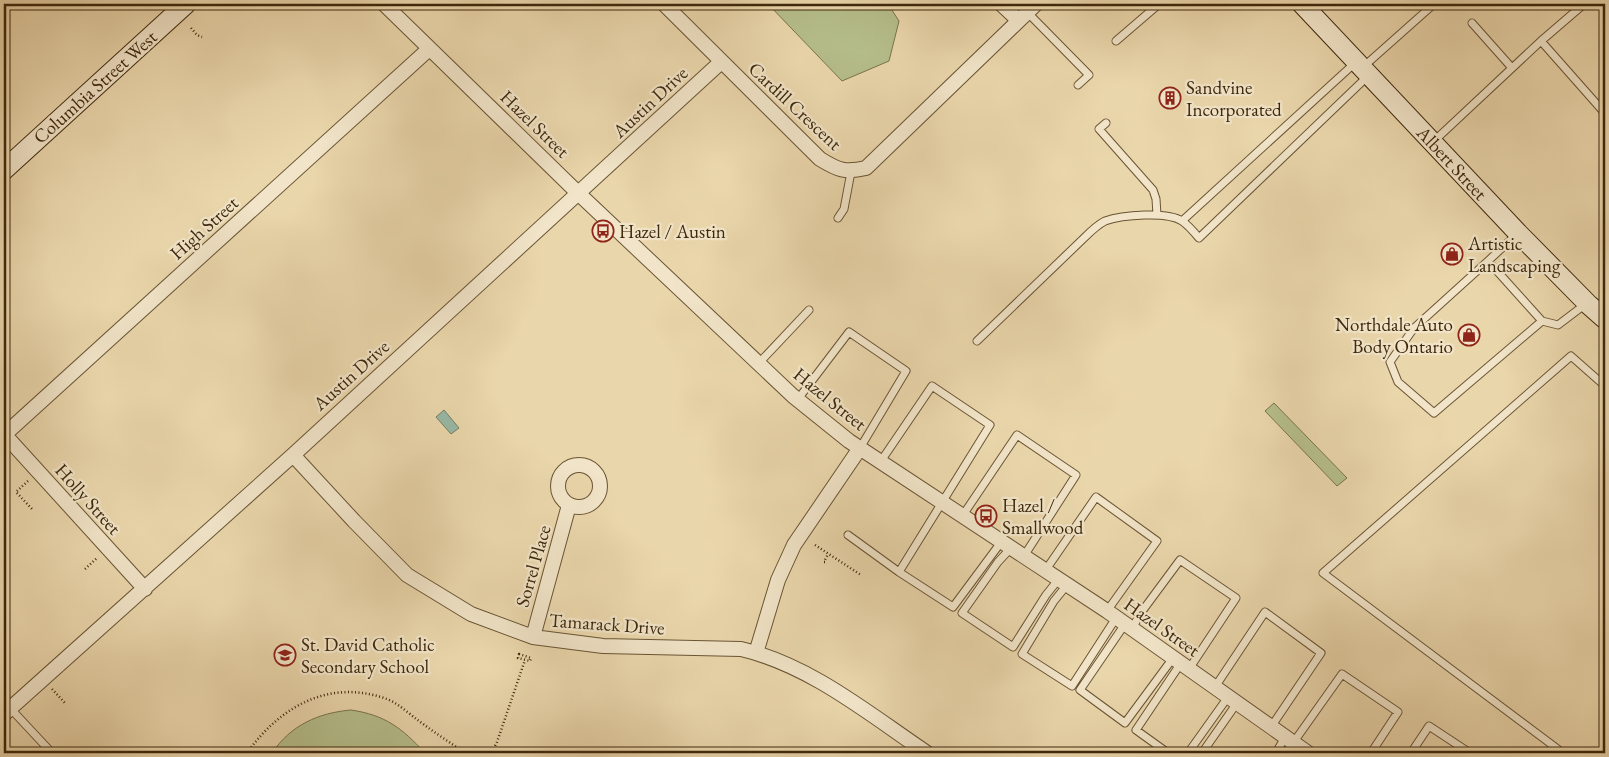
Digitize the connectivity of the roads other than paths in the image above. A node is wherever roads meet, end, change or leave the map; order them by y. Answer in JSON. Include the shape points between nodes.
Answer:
{"nodes":[{"id":1,"x":186,"y":4,"type":"edge"},
{"id":2,"x":384,"y":4,"type":"edge"},
{"id":3,"x":664,"y":4,"type":"edge"},
{"id":4,"x":1001,"y":4,"type":"edge"},
{"id":5,"x":1159,"y":4,"type":"edge"},
{"id":6,"x":1302,"y":4,"type":"edge"},
{"id":7,"x":1434,"y":4,"type":"edge"},
{"id":8,"x":1584,"y":4,"type":"edge"},
{"id":9,"x":1027,"y":12,"type":"edge"},
{"id":10,"x":1472,"y":23,"type":"dead end"},
{"id":11,"x":1116,"y":41,"type":"dead end"},
{"id":12,"x":1542,"y":41,"type":"junction"},
{"id":13,"x":429,"y":49,"type":"junction"},
{"id":14,"x":721,"y":62,"type":"junction"},
{"id":15,"x":1362,"y":68,"type":"junction"},
{"id":16,"x":1512,"y":68,"type":"junction"},
{"id":17,"x":1078,"y":85,"type":"dead end"},
{"id":18,"x":1602,"y":110,"type":"dead end"},
{"id":19,"x":1106,"y":122,"type":"dead end"},
{"id":20,"x":1433,"y":142,"type":"junction"},
{"id":21,"x":4,"y":170,"type":"edge"},
{"id":22,"x":851,"y":172,"type":"junction"},
{"id":23,"x":578,"y":193,"type":"junction"},
{"id":24,"x":1157,"y":215,"type":"junction"},
{"id":25,"x":838,"y":218,"type":"dead end"},
{"id":26,"x":1182,"y":221,"type":"junction"},
{"id":27,"x":1518,"y":233,"type":"junction"},
{"id":28,"x":1488,"y":261,"type":"junction"},
{"id":29,"x":1587,"y":303,"type":"junction"},
{"id":30,"x":809,"y":310,"type":"dead end"},
{"id":31,"x":1605,"y":319,"type":"edge"},
{"id":32,"x":1542,"y":321,"type":"junction"},
{"id":33,"x":977,"y":341,"type":"dead end"},
{"id":34,"x":759,"y":364,"type":"junction"},
{"id":35,"x":1605,"y":386,"type":"edge"},
{"id":36,"x":798,"y":399,"type":"junction"},
{"id":37,"x":4,"y":434,"type":"edge"},
{"id":38,"x":860,"y":448,"type":"junction"},
{"id":39,"x":293,"y":454,"type":"junction"},
{"id":40,"x":881,"y":462,"type":"junction"},
{"id":41,"x":942,"y":502,"type":"junction"},
{"id":42,"x":569,"y":505,"type":"dead end"},
{"id":43,"x":963,"y":515,"type":"junction"},
{"id":44,"x":848,"y":535,"type":"dead end"},
{"id":45,"x":1006,"y":544,"type":"junction"},
{"id":46,"x":1024,"y":556,"type":"junction"},
{"id":47,"x":1045,"y":571,"type":"junction"},
{"id":48,"x":899,"y":572,"type":"junction"},
{"id":49,"x":1062,"y":582,"type":"junction"},
{"id":50,"x":145,"y":589,"type":"junction"},
{"id":51,"x":1120,"y":620,"type":"junction"},
{"id":52,"x":533,"y":636,"type":"junction"},
{"id":53,"x":756,"y":653,"type":"junction"},
{"id":54,"x":1181,"y":663,"type":"junction"},
{"id":55,"x":1214,"y":687,"type":"junction"},
{"id":56,"x":1233,"y":700,"type":"junction"},
{"id":57,"x":7,"y":711,"type":"edge"},
{"id":58,"x":1271,"y":727,"type":"junction"},
{"id":59,"x":1288,"y":744,"type":"edge"},
{"id":60,"x":52,"y":753,"type":"edge"},
{"id":61,"x":926,"y":753,"type":"edge"},
{"id":62,"x":1168,"y":753,"type":"edge"},
{"id":63,"x":1188,"y":753,"type":"edge"},
{"id":64,"x":1202,"y":753,"type":"edge"},
{"id":65,"x":1276,"y":753,"type":"edge"},
{"id":66,"x":1308,"y":753,"type":"edge"},
{"id":67,"x":1371,"y":753,"type":"edge"},
{"id":68,"x":1411,"y":753,"type":"edge"},
{"id":69,"x":1470,"y":753,"type":"edge"},
{"id":70,"x":1563,"y":753,"type":"edge"}],
"edges":[{"from":1,"to":21,"type":"street","name":"Columbia Street West"},
{"from":2,"to":13,"type":"street","name":"Hazel Street"},
{"from":3,"to":14,"type":"street","name":"Cardill Crescent"},
{"from":4,"to":9,"type":"street"},
{"from":5,"to":11,"type":"lane"},
{"from":6,"to":15,"type":"street","name":"Albert Street"},
{"from":7,"to":15,"type":"lane"},
{"from":8,"to":12,"type":"lane"},
{"from":9,"to":17,"type":"lane","via":[[1089,75]]},
{"from":9,"to":22,"type":"street","name":"Cardill Crescent","via":[[866,168]]},
{"from":10,"to":16,"type":"lane"},
{"from":12,"to":16,"type":"lane"},
{"from":12,"to":18,"type":"lane"},
{"from":13,"to":23,"type":"street","name":"Hazel Street"},
{"from":13,"to":37,"type":"street","name":"High Street"},
{"from":14,"to":22,"type":"street","name":"Cardill Crescent","via":[[820,159],[837,169]]},
{"from":14,"to":23,"type":"street","name":"Austin Drive"},
{"from":15,"to":20,"type":"street","name":"Albert Street"},
{"from":15,"to":26,"type":"lane"},
{"from":15,"to":26,"type":"lane","via":[[1199,238]]},
{"from":16,"to":20,"type":"lane"},
{"from":19,"to":24,"type":"lane","via":[[1099,129],[1154,190]]},
{"from":20,"to":27,"type":"street","name":"Albert Street"},
{"from":22,"to":25,"type":"lane","via":[[844,209]]},
{"from":23,"to":34,"type":"street","name":"Hazel Street"},
{"from":23,"to":39,"type":"street","name":"Austin Drive"},
{"from":24,"to":26,"type":"lane"},
{"from":24,"to":33,"type":"lane","via":[[1126,217],[1100,224]]},
{"from":27,"to":28,"type":"lane"},
{"from":27,"to":29,"type":"street","name":"Albert Street"},
{"from":28,"to":32,"type":"lane"},
{"from":28,"to":32,"type":"lane","via":[[1414,328],[1390,362],[1398,382],[1434,414]]},
{"from":29,"to":31,"type":"street","name":"Albert Street"},
{"from":29,"to":32,"type":"lane","via":[[1558,325]]},
{"from":30,"to":34,"type":"lane"},
{"from":34,"to":36,"type":"street","name":"Hazel Street"},
{"from":35,"to":70,"type":"lane","via":[[1571,356],[1323,573]]},
{"from":36,"to":38,"type":"street","name":"Hazel Street"},
{"from":36,"to":38,"type":"lane","via":[[849,332],[906,371]]},
{"from":37,"to":50,"type":"street","name":"Holly Street"},
{"from":38,"to":40,"type":"street","name":"Hazel Street"},
{"from":38,"to":53,"type":"street","via":[[794,545],[778,580]]},
{"from":39,"to":50,"type":"street","name":"Austin Drive"},
{"from":39,"to":52,"type":"street","name":"Tamarack Drive","via":[[406,575],[471,614]]},
{"from":40,"to":41,"type":"street","name":"Hazel Street"},
{"from":40,"to":41,"type":"lane","via":[[932,386],[990,425]]},
{"from":41,"to":43,"type":"street","name":"Hazel Street"},
{"from":41,"to":48,"type":"lane"},
{"from":42,"to":52,"type":"street","name":"Sorrel Place"},
{"from":43,"to":45,"type":"street","name":"Hazel Street"},
{"from":43,"to":46,"type":"lane","via":[[1017,435],[1076,475]]},
{"from":44,"to":48,"type":"lane"},
{"from":45,"to":46,"type":"street","name":"Hazel Street"},
{"from":45,"to":48,"type":"lane","via":[[953,608]]},
{"from":45,"to":49,"type":"lane","via":[[998,562],[962,613],[1014,647],[1046,595]]},
{"from":46,"to":47,"type":"street","name":"Hazel Street"},
{"from":47,"to":49,"type":"street","name":"Hazel Street"},
{"from":47,"to":51,"type":"lane","via":[[1096,497],[1157,540]]},
{"from":49,"to":51,"type":"street","name":"Hazel Street"},
{"from":49,"to":51,"type":"lane","via":[[1022,654],[1072,686]]},
{"from":50,"to":57,"type":"street","name":"Austin Drive"},
{"from":51,"to":54,"type":"street","name":"Hazel Street"},
{"from":51,"to":54,"type":"lane","via":[[1080,690],[1125,723]]},
{"from":51,"to":54,"type":"lane","via":[[1140,614],[1180,560],[1236,598]]},
{"from":52,"to":53,"type":"street","name":"Tamarack Drive","via":[[604,646],[741,649]]},
{"from":53,"to":61,"type":"street","name":"Tamarack Drive","via":[[823,683]]},
{"from":54,"to":55,"type":"street","name":"Hazel Street"},
{"from":54,"to":62,"type":"lane","via":[[1136,730]]},
{"from":55,"to":56,"type":"street","name":"Hazel Street"},
{"from":55,"to":58,"type":"lane","via":[[1265,612],[1321,653]]},
{"from":56,"to":58,"type":"street","name":"Hazel Street"},
{"from":56,"to":63,"type":"lane"},
{"from":56,"to":64,"type":"lane"},
{"from":57,"to":60,"type":"lane"},
{"from":58,"to":59,"type":"street","name":"Hazel Street"},
{"from":59,"to":65,"type":"lane"},
{"from":59,"to":66,"type":"street","name":"Hazel Street"},
{"from":59,"to":67,"type":"lane","via":[[1342,674],[1398,712]]},
{"from":68,"to":69,"type":"lane","via":[[1429,726]]}]}
